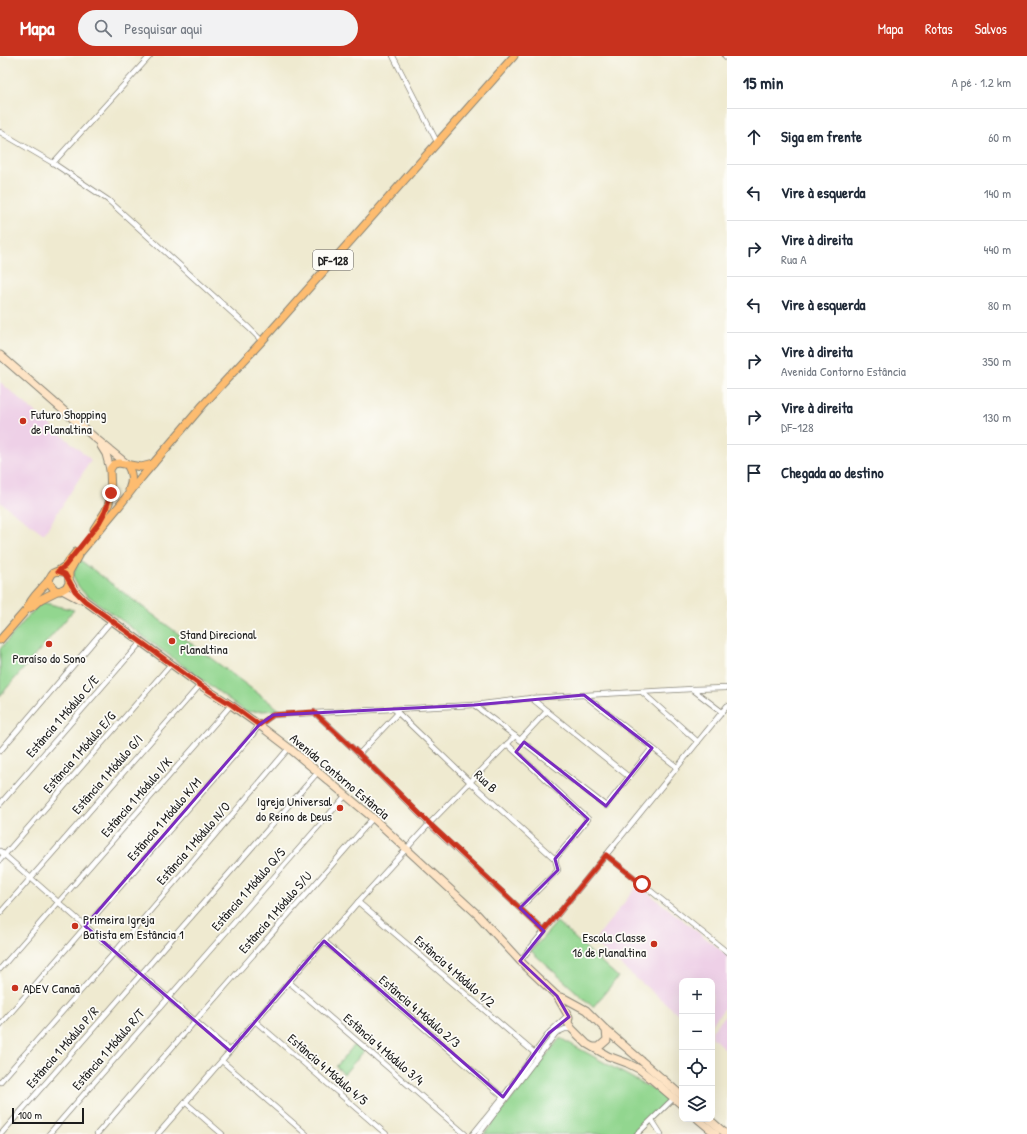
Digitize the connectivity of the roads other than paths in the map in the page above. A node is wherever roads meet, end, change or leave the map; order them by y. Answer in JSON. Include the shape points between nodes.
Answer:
{"nodes":[{"id":1,"x":150,"y":56,"type":"edge"},
{"id":2,"x":393,"y":56,"type":"edge"},
{"id":3,"x":514,"y":56,"type":"edge"},
{"id":4,"x":0,"y":132,"type":"edge"},
{"id":5,"x":437,"y":142,"type":"junction"},
{"id":6,"x":53,"y":163,"type":"junction"},
{"id":7,"x":262,"y":341,"type":"junction"},
{"id":8,"x":0,"y":355,"type":"edge"},
{"id":9,"x":95,"y":438,"type":"junction"},
{"id":10,"x":127,"y":464,"type":"junction"},
{"id":11,"x":153,"y":464,"type":"junction"},
{"id":12,"x":110,"y":469,"type":"junction"},
{"id":13,"x":111,"y":493,"type":"junction"},
{"id":14,"x":126,"y":498,"type":"junction"},
{"id":15,"x":58,"y":571,"type":"junction"},
{"id":16,"x":50,"y":579,"type":"junction"},
{"id":17,"x":69,"y":579,"type":"junction"},
{"id":18,"x":60,"y":591,"type":"junction"},
{"id":19,"x":85,"y":601,"type":"junction"},
{"id":20,"x":27,"y":609,"type":"junction"},
{"id":21,"x":112,"y":620,"type":"junction"},
{"id":22,"x":0,"y":640,"type":"edge"},
{"id":23,"x":141,"y":642,"type":"junction"},
{"id":24,"x":171,"y":664,"type":"junction"},
{"id":25,"x":200,"y":685,"type":"junction"},
{"id":26,"x":727,"y":688,"type":"edge"},
{"id":27,"x":692,"y":689,"type":"junction"},
{"id":28,"x":642,"y":692,"type":"junction"},
{"id":29,"x":584,"y":695,"type":"junction"},
{"id":30,"x":531,"y":698,"type":"junction"},
{"id":31,"x":232,"y":705,"type":"junction"},
{"id":32,"x":474,"y":705,"type":"junction"},
{"id":33,"x":727,"y":706,"type":"edge"},
{"id":34,"x":396,"y":711,"type":"junction"},
{"id":35,"x":547,"y":711,"type":"junction"},
{"id":36,"x":314,"y":712,"type":"junction"},
{"id":37,"x":722,"y":712,"type":"junction"},
{"id":38,"x":259,"y":725,"type":"junction"},
{"id":39,"x":515,"y":736,"type":"junction"},
{"id":40,"x":520,"y":740,"type":"junction"},
{"id":41,"x":698,"y":742,"type":"junction"},
{"id":42,"x":507,"y":744,"type":"junction"},
{"id":43,"x":289,"y":748,"type":"junction"},
{"id":44,"x":652,"y":748,"type":"junction"},
{"id":45,"x":0,"y":751,"type":"edge"},
{"id":46,"x":359,"y":754,"type":"junction"},
{"id":47,"x":677,"y":767,"type":"junction"},
{"id":48,"x":318,"y":772,"type":"junction"},
{"id":49,"x":629,"y":777,"type":"junction"},
{"id":50,"x":470,"y":782,"type":"junction"},
{"id":51,"x":346,"y":795,"type":"junction"},
{"id":52,"x":0,"y":804,"type":"edge"},
{"id":53,"x":373,"y":818,"type":"junction"},
{"id":54,"x":430,"y":824,"type":"junction"},
{"id":55,"x":406,"y":849,"type":"junction"},
{"id":56,"x":0,"y":851,"type":"edge"},
{"id":57,"x":4,"y":855,"type":"junction"},
{"id":58,"x":606,"y":855,"type":"junction"},
{"id":59,"x":555,"y":859,"type":"junction"},
{"id":60,"x":0,"y":860,"type":"edge"},
{"id":61,"x":30,"y":878,"type":"junction"},
{"id":62,"x":58,"y":902,"type":"junction"},
{"id":63,"x":358,"y":902,"type":"junction"},
{"id":64,"x":520,"y":908,"type":"junction"},
{"id":65,"x":0,"y":913,"type":"edge"},
{"id":66,"x":85,"y":926,"type":"junction"},
{"id":67,"x":544,"y":931,"type":"junction"},
{"id":68,"x":324,"y":941,"type":"junction"},
{"id":69,"x":114,"y":952,"type":"junction"},
{"id":70,"x":727,"y":952,"type":"edge"},
{"id":71,"x":520,"y":961,"type":"junction"},
{"id":72,"x":0,"y":969,"type":"edge"},
{"id":73,"x":140,"y":974,"type":"junction"},
{"id":74,"x":289,"y":982,"type":"junction"},
{"id":75,"x":557,"y":996,"type":"junction"},
{"id":76,"x":168,"y":997,"type":"junction"},
{"id":77,"x":579,"y":1006,"type":"junction"},
{"id":78,"x":569,"y":1017,"type":"junction"},
{"id":79,"x":195,"y":1020,"type":"junction"},
{"id":80,"x":255,"y":1021,"type":"junction"},
{"id":81,"x":0,"y":1025,"type":"edge"},
{"id":82,"x":572,"y":1030,"type":"junction"},
{"id":83,"x":606,"y":1030,"type":"junction"},
{"id":84,"x":594,"y":1047,"type":"junction"},
{"id":85,"x":230,"y":1051,"type":"junction"},
{"id":86,"x":536,"y":1055,"type":"junction"},
{"id":87,"x":222,"y":1061,"type":"junction"},
{"id":88,"x":0,"y":1082,"type":"edge"},
{"id":89,"x":679,"y":1093,"type":"edge"},
{"id":90,"x":503,"y":1097,"type":"junction"},
{"id":91,"x":674,"y":1098,"type":"junction"},
{"id":92,"x":185,"y":1102,"type":"junction"},
{"id":93,"x":679,"y":1102,"type":"edge"},
{"id":94,"x":652,"y":1120,"type":"junction"},
{"id":95,"x":702,"y":1122,"type":"edge"},
{"id":96,"x":712,"y":1122,"type":"edge"},
{"id":97,"x":1,"y":1134,"type":"edge"},
{"id":98,"x":49,"y":1134,"type":"edge"},
{"id":99,"x":97,"y":1134,"type":"edge"},
{"id":100,"x":158,"y":1134,"type":"edge"},
{"id":101,"x":222,"y":1134,"type":"edge"},
{"id":102,"x":306,"y":1134,"type":"edge"},
{"id":103,"x":386,"y":1134,"type":"edge"},
{"id":104,"x":465,"y":1134,"type":"edge"},
{"id":105,"x":473,"y":1134,"type":"edge"},
{"id":106,"x":479,"y":1134,"type":"edge"},
{"id":107,"x":638,"y":1134,"type":"edge"},
{"id":108,"x":661,"y":1134,"type":"edge"},
{"id":109,"x":716,"y":1134,"type":"edge"},
{"id":110,"x":726,"y":1134,"type":"edge"}],
"edges":[{"from":1,"to":6,"type":"street"},
{"from":2,"to":5,"type":"street"},
{"from":3,"to":5,"type":"main road","name":"DF-128","number":"DF-128"},
{"from":4,"to":6,"type":"street"},
{"from":5,"to":7,"type":"main road","name":"DF-128","number":"DF-128"},
{"from":6,"to":7,"type":"street","via":[[108,200]]},
{"from":7,"to":11,"type":"main road","name":"DF-128","number":"DF-128"},
{"from":8,"to":9,"type":"street"},
{"from":9,"to":10,"type":"street"},
{"from":9,"to":12,"type":"street","via":[[106,454]]},
{"from":10,"to":11,"type":"main road"},
{"from":10,"to":12,"type":"main road","via":[[116,463]]},
{"from":10,"to":14,"type":"main road","via":[[132,479]]},
{"from":11,"to":14,"type":"main road","name":"DF-128","number":"DF-128"},
{"from":12,"to":13,"type":"main road","number":"DF-128"},
{"from":13,"to":14,"type":"main road","via":[[116,498]]},
{"from":13,"to":15,"type":"main road","number":"DF-128","via":[[99,523],[65,566]]},
{"from":14,"to":17,"type":"main road","name":"DF-128","number":"DF-128","via":[[79,554],[72,566]]},
{"from":15,"to":16,"type":"main road","number":"DF-128","via":[[53,573]]},
{"from":15,"to":17,"type":"main road"},
{"from":16,"to":18,"type":"main road","via":[[51,587]]},
{"from":16,"to":20,"type":"main road","number":"DF-128","via":[[37,592]]},
{"from":17,"to":18,"type":"main road","number":"DF-128","via":[[68,585]]},
{"from":17,"to":19,"type":"street","name":"Avenida Contorno Estância","via":[[75,591]]},
{"from":18,"to":19,"type":"street","name":"Avenida Contorno Estância"},
{"from":18,"to":20,"type":"main road","number":"DF-128","via":[[41,599]]},
{"from":19,"to":21,"type":"street","name":"Avenida Contorno Estância"},
{"from":20,"to":22,"type":"main road","number":"DF-128"},
{"from":21,"to":23,"type":"street","name":"Avenida Contorno Estância"},
{"from":21,"to":45,"type":"street"},
{"from":23,"to":24,"type":"street","name":"Avenida Contorno Estância"},
{"from":23,"to":52,"type":"street","name":"Estância 1 Módulo C/E"},
{"from":24,"to":25,"type":"street","name":"Avenida Contorno Estância"},
{"from":24,"to":57,"type":"street","name":"Estância 1 Módulo E/G"},
{"from":25,"to":31,"type":"street","name":"Avenida Contorno Estância"},
{"from":25,"to":61,"type":"street","name":"Estância 1 Módulo G/I"},
{"from":26,"to":27,"type":"street"},
{"from":27,"to":28,"type":"street"},
{"from":27,"to":37,"type":"street"},
{"from":28,"to":29,"type":"street"},
{"from":28,"to":41,"type":"street"},
{"from":29,"to":30,"type":"street"},
{"from":29,"to":44,"type":"street"},
{"from":30,"to":32,"type":"street"},
{"from":30,"to":35,"type":"street"},
{"from":31,"to":38,"type":"street","name":"Avenida Contorno Estância"},
{"from":31,"to":62,"type":"street","name":"Estância 1 Módulo I/K"},
{"from":32,"to":34,"type":"street"},
{"from":32,"to":39,"type":"street"},
{"from":33,"to":37,"type":"street"},
{"from":34,"to":36,"type":"street"},
{"from":34,"to":46,"type":"street"},
{"from":34,"to":50,"type":"street","name":"Rua B"},
{"from":35,"to":40,"type":"street"},
{"from":35,"to":49,"type":"street"},
{"from":36,"to":38,"type":"street","via":[[273,715]]},
{"from":36,"to":46,"type":"street"},
{"from":37,"to":41,"type":"street"},
{"from":38,"to":43,"type":"street","name":"Avenida Contorno Estância"},
{"from":38,"to":66,"type":"street","name":"Estância 1 Módulo K/M"},
{"from":39,"to":40,"type":"street"},
{"from":39,"to":42,"type":"street"},
{"from":40,"to":49,"type":"street","via":[[606,806]]},
{"from":41,"to":47,"type":"street"},
{"from":42,"to":50,"type":"street"},
{"from":42,"to":59,"type":"street","via":[[588,819]]},
{"from":43,"to":48,"type":"street","name":"Avenida Contorno Estância"},
{"from":43,"to":69,"type":"street","name":"Estância 1 Módulo N/O"},
{"from":44,"to":47,"type":"street"},
{"from":44,"to":49,"type":"street"},
{"from":46,"to":54,"type":"street"},
{"from":47,"to":58,"type":"street"},
{"from":48,"to":51,"type":"street","name":"Avenida Contorno Estância"},
{"from":48,"to":73,"type":"street","name":"Estância 1 Módulo P/R"},
{"from":50,"to":54,"type":"street"},
{"from":50,"to":59,"type":"street","name":"Rua B"},
{"from":51,"to":53,"type":"street","name":"Avenida Contorno Estância"},
{"from":51,"to":76,"type":"street","name":"Estância 1 Módulo Q/S"},
{"from":53,"to":55,"type":"street","name":"Avenida Contorno Estância"},
{"from":53,"to":79,"type":"street","name":"Estância 1 Módulo S/U"},
{"from":54,"to":55,"type":"street"},
{"from":54,"to":64,"type":"street"},
{"from":55,"to":63,"type":"street"},
{"from":55,"to":71,"type":"street","name":"Avenida Contorno Estância","via":[[477,914]]},
{"from":56,"to":57,"type":"street"},
{"from":57,"to":60,"type":"street","name":"Estância 1 Módulo E/G"},
{"from":57,"to":61,"type":"street"},
{"from":58,"to":67,"type":"street"},
{"from":58,"to":70,"type":"street"},
{"from":59,"to":64,"type":"street","via":[[558,870]]},
{"from":61,"to":62,"type":"street"},
{"from":61,"to":65,"type":"street","name":"Estância 1 Módulo G/I"},
{"from":62,"to":66,"type":"street"},
{"from":62,"to":72,"type":"street","name":"Estância 1 Módulo I/K"},
{"from":63,"to":68,"type":"street"},
{"from":63,"to":86,"type":"street","name":"Estância 4 Módulo 1/2"},
{"from":64,"to":67,"type":"street"},
{"from":66,"to":69,"type":"street"},
{"from":66,"to":81,"type":"street","name":"Estância 1 Módulo K/M"},
{"from":67,"to":71,"type":"street"},
{"from":68,"to":74,"type":"street"},
{"from":68,"to":90,"type":"street","name":"Estância 4 Módulo 2/3"},
{"from":69,"to":73,"type":"street"},
{"from":69,"to":88,"type":"street","name":"Estância 1 Módulo N/O"},
{"from":71,"to":75,"type":"street","name":"Avenida Contorno Estância"},
{"from":73,"to":76,"type":"street"},
{"from":73,"to":97,"type":"street","name":"Estância 1 Módulo P/R"},
{"from":74,"to":80,"type":"street"},
{"from":74,"to":104,"type":"street","name":"Estância 4 Módulo 3/4"},
{"from":75,"to":77,"type":"street","name":"Avenida Contorno Estância"},
{"from":75,"to":78,"type":"street","name":"Avenida Contorno Estância"},
{"from":76,"to":79,"type":"street"},
{"from":76,"to":98,"type":"street","name":"Estância 1 Módulo R/T"},
{"from":77,"to":78,"type":"street"},
{"from":77,"to":83,"type":"street","name":"Avenida Contorno Estância"},
{"from":78,"to":82,"type":"street","name":"Avenida Contorno Estância","via":[[568,1023]]},
{"from":78,"to":86,"type":"street","via":[[549,1033]]},
{"from":79,"to":85,"type":"street"},
{"from":79,"to":99,"type":"street","name":"Estância 1 Módulo S/U"},
{"from":80,"to":85,"type":"street"},
{"from":80,"to":103,"type":"street","name":"Estância 4 Módulo 4/5"},
{"from":82,"to":84,"type":"street"},
{"from":82,"to":86,"type":"street","via":[[565,1029],[556,1033]]},
{"from":83,"to":84,"type":"street","via":[[607,1040],[599,1047]]},
{"from":83,"to":89,"type":"street","name":"Avenida Contorno Estância"},
{"from":84,"to":91,"type":"street","via":[[639,1069]]},
{"from":85,"to":87,"type":"street"},
{"from":86,"to":90,"type":"street"},
{"from":86,"to":106,"type":"street"},
{"from":87,"to":92,"type":"street"},
{"from":87,"to":102,"type":"street"},
{"from":90,"to":105,"type":"street"},
{"from":91,"to":93,"type":"street"},
{"from":91,"to":94,"type":"street"},
{"from":92,"to":100,"type":"street"},
{"from":92,"to":101,"type":"street"},
{"from":94,"to":107,"type":"street"},
{"from":94,"to":108,"type":"street"},
{"from":95,"to":109,"type":"street"},
{"from":96,"to":110,"type":"street"}]}
